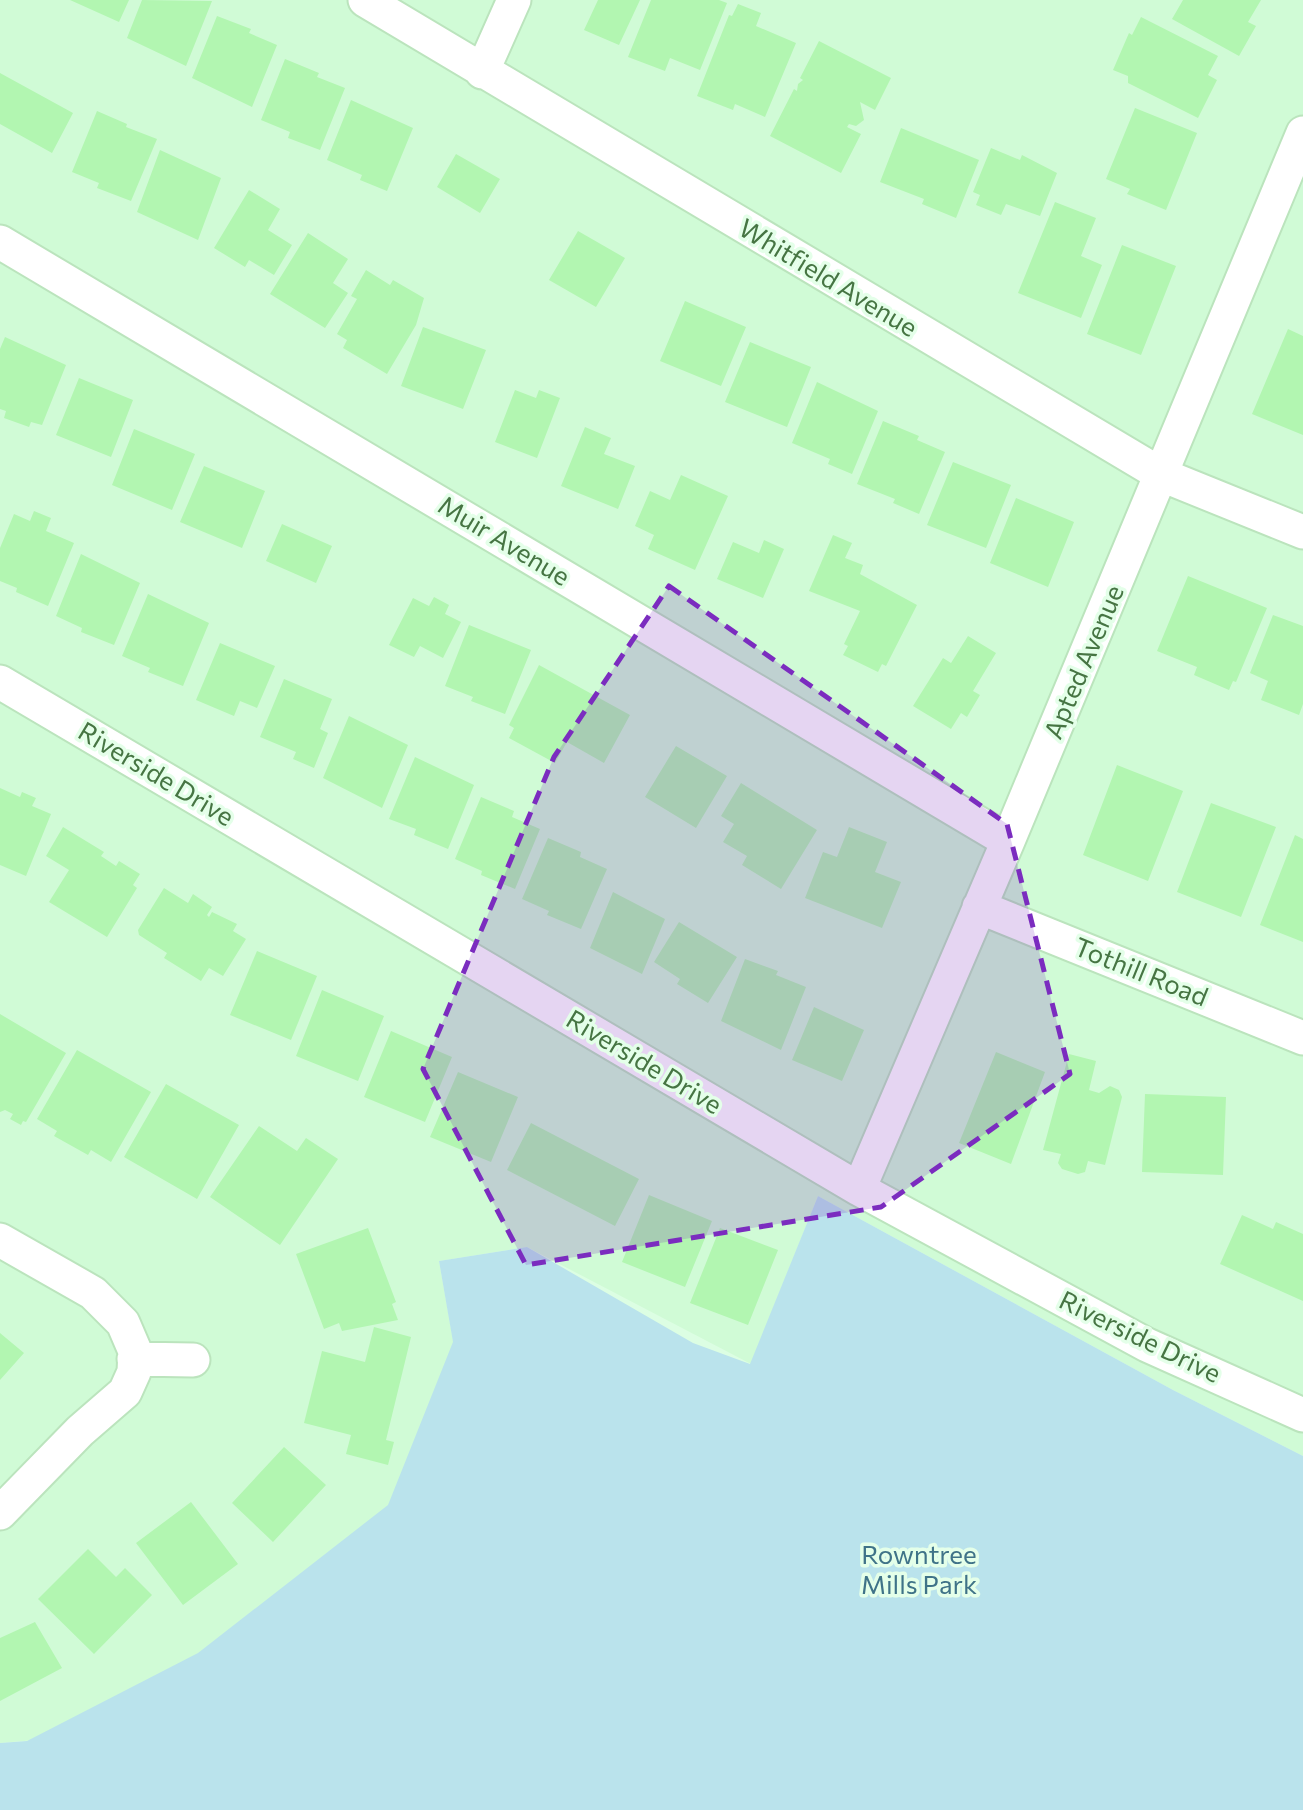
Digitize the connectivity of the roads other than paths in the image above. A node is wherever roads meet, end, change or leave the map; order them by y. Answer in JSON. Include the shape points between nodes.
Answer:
{"nodes":[{"id":1,"x":365,"y":0,"type":"edge"},
{"id":2,"x":514,"y":0,"type":"edge"},
{"id":3,"x":482,"y":72,"type":"junction"},
{"id":4,"x":1303,"y":133,"type":"edge"},
{"id":5,"x":0,"y":242,"type":"edge"},
{"id":6,"x":1162,"y":475,"type":"junction"},
{"id":7,"x":1303,"y":532,"type":"edge"},
{"id":8,"x":0,"y":682,"type":"edge"},
{"id":9,"x":1009,"y":841,"type":"junction"},
{"id":10,"x":979,"y":907,"type":"junction"},
{"id":11,"x":1303,"y":1038,"type":"edge"},
{"id":12,"x":859,"y":1189,"type":"junction"},
{"id":13,"x":0,"y":1240,"type":"edge"},
{"id":14,"x":193,"y":1360,"type":"dead end"},
{"id":15,"x":134,"y":1366,"type":"junction"},
{"id":16,"x":1303,"y":1415,"type":"edge"},
{"id":17,"x":0,"y":1513,"type":"edge"}],
"edges":[{"from":1,"to":3,"type":"street","name":"Whitfield Avenue"},
{"from":2,"to":3,"type":"street"},
{"from":3,"to":6,"type":"street","name":"Whitfield Avenue"},
{"from":4,"to":6,"type":"street","name":"Apted Avenue"},
{"from":5,"to":9,"type":"street","name":"Muir Avenue"},
{"from":6,"to":7,"type":"street","name":"Whitfield Avenue"},
{"from":6,"to":9,"type":"street","name":"Apted Avenue"},
{"from":8,"to":12,"type":"street","name":"Riverside Drive"},
{"from":9,"to":10,"type":"street","name":"Apted Avenue"},
{"from":10,"to":11,"type":"street","name":"Tothill Road"},
{"from":10,"to":12,"type":"street","name":"Apted Avenue"},
{"from":12,"to":16,"type":"street","name":"Riverside Drive","via":[[1147,1345]]},
{"from":13,"to":15,"type":"street","via":[[93,1293],[123,1323],[135,1351]]},
{"from":14,"to":15,"type":"street"},
{"from":15,"to":17,"type":"street","via":[[125,1392]]}]}
